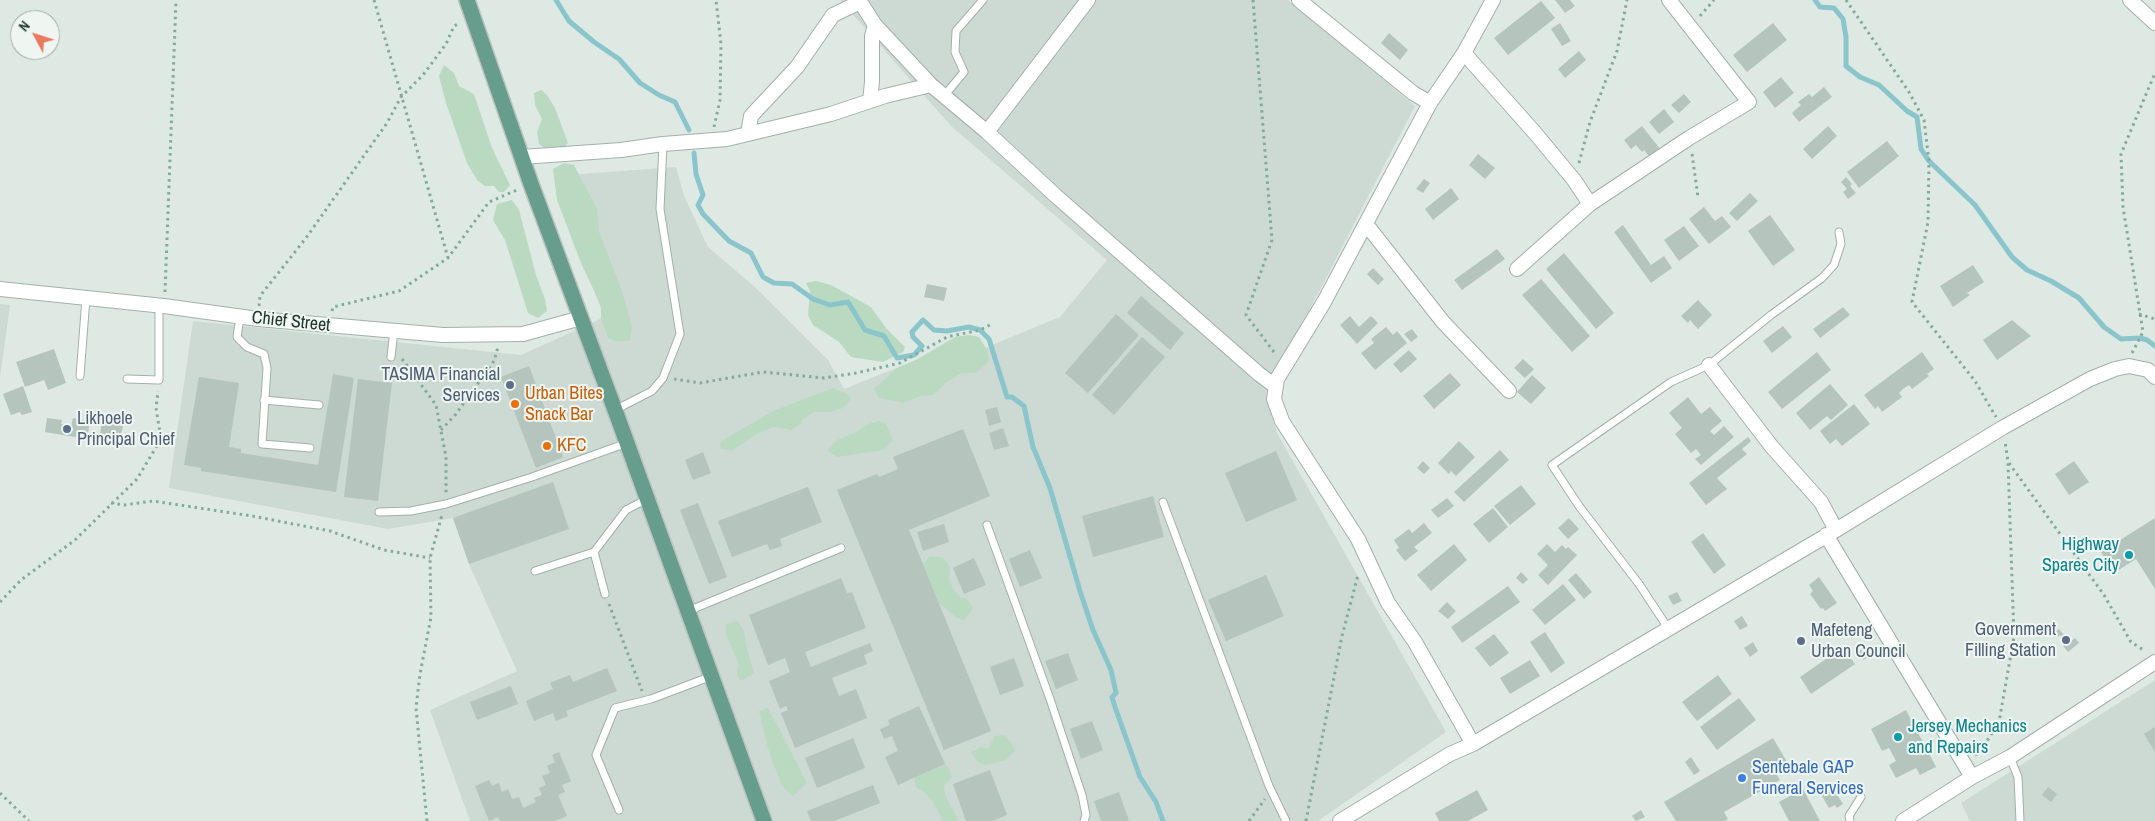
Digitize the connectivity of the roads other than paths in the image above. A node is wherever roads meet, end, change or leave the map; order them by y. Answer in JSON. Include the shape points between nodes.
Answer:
{"nodes":[{"id":1,"x":467,"y":0,"type":"edge"},
{"id":2,"x":859,"y":0,"type":"edge"},
{"id":3,"x":983,"y":0,"type":"edge"},
{"id":4,"x":1088,"y":0,"type":"edge"},
{"id":5,"x":1299,"y":0,"type":"edge"},
{"id":6,"x":1493,"y":0,"type":"edge"},
{"id":7,"x":1669,"y":0,"type":"edge"},
{"id":8,"x":2130,"y":0,"type":"edge"},
{"id":9,"x":2155,"y":23,"type":"edge"},
{"id":10,"x":875,"y":25,"type":"junction"},
{"id":11,"x":1464,"y":52,"type":"junction"},
{"id":12,"x":931,"y":85,"type":"junction"},
{"id":13,"x":944,"y":96,"type":"junction"},
{"id":14,"x":870,"y":101,"type":"junction"},
{"id":15,"x":1430,"y":103,"type":"junction"},
{"id":16,"x":988,"y":132,"type":"junction"},
{"id":17,"x":748,"y":134,"type":"junction"},
{"id":18,"x":663,"y":144,"type":"junction"},
{"id":19,"x":522,"y":158,"type":"junction"},
{"id":20,"x":1590,"y":204,"type":"junction"},
{"id":21,"x":1366,"y":224,"type":"junction"},
{"id":22,"x":1839,"y":232,"type":"dead end"},
{"id":23,"x":1517,"y":269,"type":"dead end"},
{"id":24,"x":0,"y":289,"type":"edge"},
{"id":25,"x":86,"y":298,"type":"junction"},
{"id":26,"x":162,"y":306,"type":"junction"},
{"id":27,"x":240,"y":317,"type":"junction"},
{"id":28,"x":581,"y":318,"type":"junction"},
{"id":29,"x":394,"y":330,"type":"junction"},
{"id":30,"x":391,"y":357,"type":"road end"},
{"id":31,"x":1709,"y":365,"type":"junction"},
{"id":32,"x":80,"y":376,"type":"dead end"},
{"id":33,"x":2155,"y":377,"type":"edge"},
{"id":34,"x":127,"y":379,"type":"dead end"},
{"id":35,"x":1276,"y":383,"type":"junction"},
{"id":36,"x":1509,"y":391,"type":"dead end"},
{"id":37,"x":264,"y":400,"type":"junction"},
{"id":38,"x":319,"y":405,"type":"dead end"},
{"id":39,"x":615,"y":410,"type":"junction"},
{"id":40,"x":628,"y":443,"type":"junction"},
{"id":41,"x":310,"y":448,"type":"dead end"},
{"id":42,"x":648,"y":499,"type":"junction"},
{"id":43,"x":1163,"y":502,"type":"dead end"},
{"id":44,"x":379,"y":512,"type":"dead end"},
{"id":45,"x":986,"y":525,"type":"dead end"},
{"id":46,"x":1831,"y":532,"type":"junction"},
{"id":47,"x":842,"y":548,"type":"dead end"},
{"id":48,"x":594,"y":552,"type":"junction"},
{"id":49,"x":535,"y":571,"type":"dead end"},
{"id":50,"x":605,"y":594,"type":"road end"},
{"id":51,"x":688,"y":611,"type":"junction"},
{"id":52,"x":1668,"y":628,"type":"junction"},
{"id":53,"x":2151,"y":657,"type":"edge"},
{"id":54,"x":712,"y":676,"type":"junction"},
{"id":55,"x":1473,"y":744,"type":"junction"},
{"id":56,"x":2010,"y":757,"type":"junction"},
{"id":57,"x":1972,"y":777,"type":"junction"},
{"id":58,"x":1861,"y":797,"type":"dead end"},
{"id":59,"x":619,"y":810,"type":"dead end"},
{"id":60,"x":764,"y":821,"type":"edge"},
{"id":61,"x":1084,"y":821,"type":"edge"},
{"id":62,"x":1286,"y":821,"type":"edge"},
{"id":63,"x":1340,"y":821,"type":"edge"},
{"id":64,"x":1850,"y":821,"type":"edge"},
{"id":65,"x":1903,"y":821,"type":"edge"},
{"id":66,"x":2020,"y":821,"type":"edge"}],
"edges":[{"from":1,"to":19,"type":"main road"},
{"from":2,"to":10,"type":"street"},
{"from":2,"to":17,"type":"street","via":[[833,15],[797,66],[751,116]]},
{"from":3,"to":13,"type":"lane","via":[[956,31],[955,52],[964,72]]},
{"from":4,"to":16,"type":"street"},
{"from":5,"to":15,"type":"street","via":[[1412,93]]},
{"from":6,"to":11,"type":"street"},
{"from":7,"to":20,"type":"street","via":[[1748,102]]},
{"from":8,"to":9,"type":"street"},
{"from":10,"to":12,"type":"street"},
{"from":10,"to":14,"type":"street"},
{"from":11,"to":15,"type":"street"},
{"from":11,"to":20,"type":"street","via":[[1574,180]]},
{"from":12,"to":13,"type":"street"},
{"from":12,"to":14,"type":"street"},
{"from":13,"to":16,"type":"street"},
{"from":14,"to":17,"type":"street"},
{"from":15,"to":21,"type":"street"},
{"from":16,"to":35,"type":"street","via":[[1078,215]]},
{"from":17,"to":18,"type":"street"},
{"from":18,"to":19,"type":"street"},
{"from":18,"to":39,"type":"lane","via":[[660,208],[680,334],[663,378],[652,391]]},
{"from":19,"to":28,"type":"main road"},
{"from":20,"to":23,"type":"street"},
{"from":21,"to":35,"type":"street"},
{"from":21,"to":36,"type":"street","via":[[1443,322]]},
{"from":22,"to":31,"type":"lane","via":[[1841,244],[1834,265],[1822,278]]},
{"from":24,"to":25,"type":"street","name":"Chief Street"},
{"from":25,"to":26,"type":"street","name":"Chief Street"},
{"from":25,"to":32,"type":"lane"},
{"from":26,"to":27,"type":"street","name":"Chief Street"},
{"from":26,"to":34,"type":"lane","via":[[159,380]]},
{"from":27,"to":29,"type":"street","name":"Chief Street"},
{"from":27,"to":37,"type":"lane","via":[[237,337],[247,347],[264,354]]},
{"from":28,"to":29,"type":"street","name":"Chief Street","via":[[523,334],[443,335]]},
{"from":28,"to":39,"type":"main road"},
{"from":29,"to":30,"type":"lane"},
{"from":31,"to":46,"type":"street","via":[[1772,447],[1821,502]]},
{"from":31,"to":52,"type":"lane","via":[[1671,382],[1552,465]]},
{"from":33,"to":46,"type":"street","via":[[2148,370],[2129,366],[2090,379],[2002,428]]},
{"from":35,"to":55,"type":"street","via":[[1274,399],[1282,421],[1358,539],[1388,603],[1415,642]]},
{"from":37,"to":38,"type":"lane"},
{"from":37,"to":41,"type":"lane","via":[[262,444]]},
{"from":39,"to":40,"type":"main road"},
{"from":40,"to":42,"type":"main road"},
{"from":40,"to":44,"type":"lane","via":[[446,504],[412,511]]},
{"from":42,"to":48,"type":"lane","via":[[626,510]]},
{"from":42,"to":51,"type":"main road"},
{"from":43,"to":62,"type":"lane","via":[[1210,634]]},
{"from":45,"to":61,"type":"lane","via":[[1082,794]]},
{"from":46,"to":52,"type":"street"},
{"from":46,"to":57,"type":"street"},
{"from":47,"to":51,"type":"lane"},
{"from":48,"to":49,"type":"lane"},
{"from":48,"to":50,"type":"lane"},
{"from":51,"to":54,"type":"main road"},
{"from":52,"to":55,"type":"street"},
{"from":53,"to":56,"type":"street"},
{"from":54,"to":59,"type":"lane","via":[[615,708],[596,755]]},
{"from":54,"to":60,"type":"main road"},
{"from":55,"to":63,"type":"street","via":[[1450,754]]},
{"from":56,"to":57,"type":"street"},
{"from":56,"to":66,"type":"lane","via":[[2018,777]]},
{"from":57,"to":65,"type":"street"},
{"from":58,"to":64,"type":"lane","via":[[1848,816]]}]}
